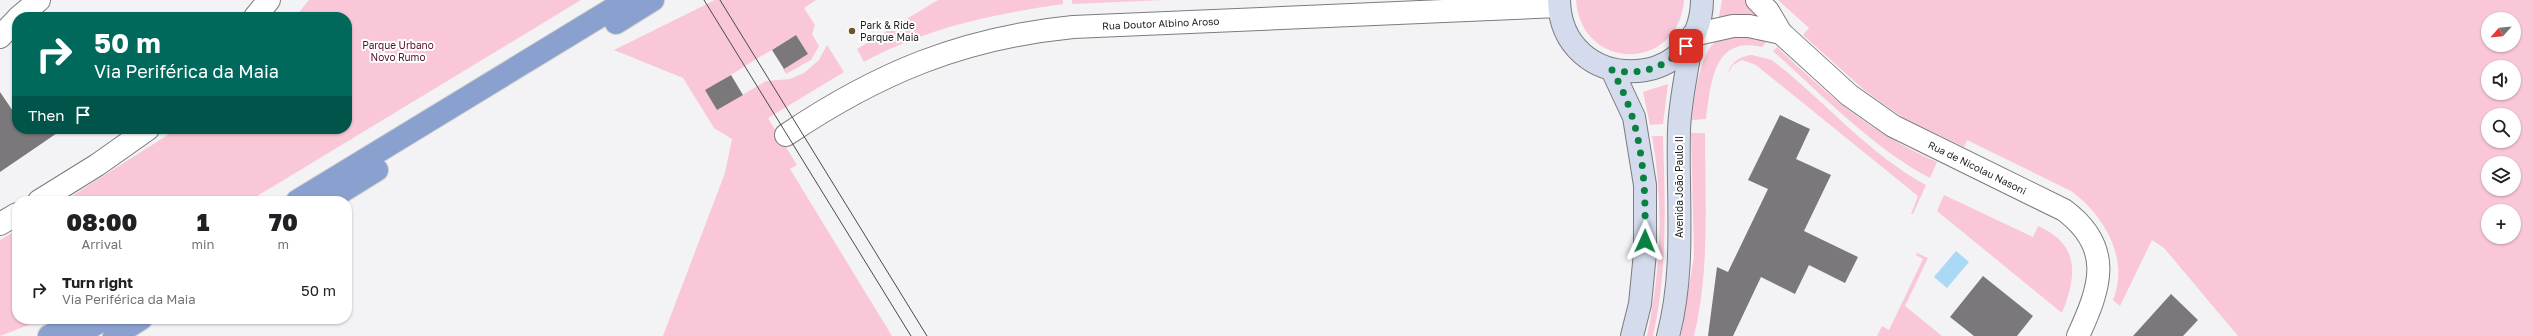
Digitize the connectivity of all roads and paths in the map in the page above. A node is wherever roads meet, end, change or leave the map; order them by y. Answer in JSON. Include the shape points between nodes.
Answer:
{"nodes":[{"id":1,"x":39,"y":0,"type":"edge"},
{"id":2,"x":269,"y":0,"type":"edge"},
{"id":3,"x":627,"y":0,"type":"edge"},
{"id":4,"x":653,"y":0,"type":"edge"},
{"id":5,"x":1702,"y":0,"type":"edge"},
{"id":6,"x":1757,"y":0,"type":"edge"},
{"id":7,"x":1559,"y":3,"type":"edge"},
{"id":8,"x":25,"y":12,"type":"edge"},
{"id":9,"x":259,"y":12,"type":"edge"},
{"id":10,"x":12,"y":24,"type":"edge"},
{"id":11,"x":1781,"y":33,"type":"junction"},
{"id":12,"x":1692,"y":36,"type":"junction"},
{"id":13,"x":0,"y":37,"type":"edge"},
{"id":14,"x":1612,"y":70,"type":"junction"},
{"id":15,"x":141,"y":134,"type":"edge"},
{"id":16,"x":786,"y":135,"type":"dead end"},
{"id":17,"x":47,"y":196,"type":"edge"},
{"id":18,"x":305,"y":196,"type":"edge"},
{"id":19,"x":335,"y":196,"type":"edge"},
{"id":20,"x":12,"y":217,"type":"edge"},
{"id":21,"x":0,"y":224,"type":"edge"},
{"id":22,"x":72,"y":324,"type":"edge"},
{"id":23,"x":96,"y":324,"type":"edge"},
{"id":24,"x":133,"y":324,"type":"edge"},
{"id":25,"x":49,"y":336,"type":"edge"},
{"id":26,"x":76,"y":336,"type":"edge"},
{"id":27,"x":114,"y":336,"type":"edge"},
{"id":28,"x":1632,"y":336,"type":"edge"},
{"id":29,"x":1668,"y":336,"type":"edge"},
{"id":30,"x":2078,"y":336,"type":"edge"}],
"edges":[{"from":1,"to":8,"type":"street"},
{"from":2,"to":9,"type":"street"},
{"from":3,"to":18,"type":"highway"},
{"from":4,"to":19,"type":"highway"},
{"from":5,"to":12,"type":"main road","via":[[1699,21]]},
{"from":6,"to":11,"type":"street","name":"Rua de Nicolau Nasoni","via":[[1768,11]]},
{"from":7,"to":14,"type":"main road","via":[[1564,28],[1575,46],[1592,61]]},
{"from":7,"to":16,"type":"street","name":"Rua Doutor Albino Aroso","via":[[1073,27],[1027,32],[971,44],[923,60],[865,87]]},
{"from":10,"to":13,"type":"street"},
{"from":11,"to":12,"type":"street","via":[[1749,26],[1733,26]]},
{"from":11,"to":30,"type":"street","name":"Rua de Nicolau Nasoni","via":[[1844,91],[1893,126],[2042,198],[2074,217],[2096,252],[2099,278],[2095,299]]},
{"from":12,"to":14,"type":"main road","via":[[1679,54],[1657,67],[1632,72]]},
{"from":12,"to":29,"type":"main road","name":"Avenida João Paulo II","via":[[1679,128],[1679,248],[1677,283]]},
{"from":14,"to":28,"type":"main road","via":[[1634,117],[1644,185],[1645,260],[1640,304]]},
{"from":15,"to":17,"type":"street"},
{"from":20,"to":21,"type":"street"},
{"from":22,"to":25,"type":"highway"},
{"from":23,"to":26,"type":"highway"},
{"from":24,"to":27,"type":"highway"}]}
